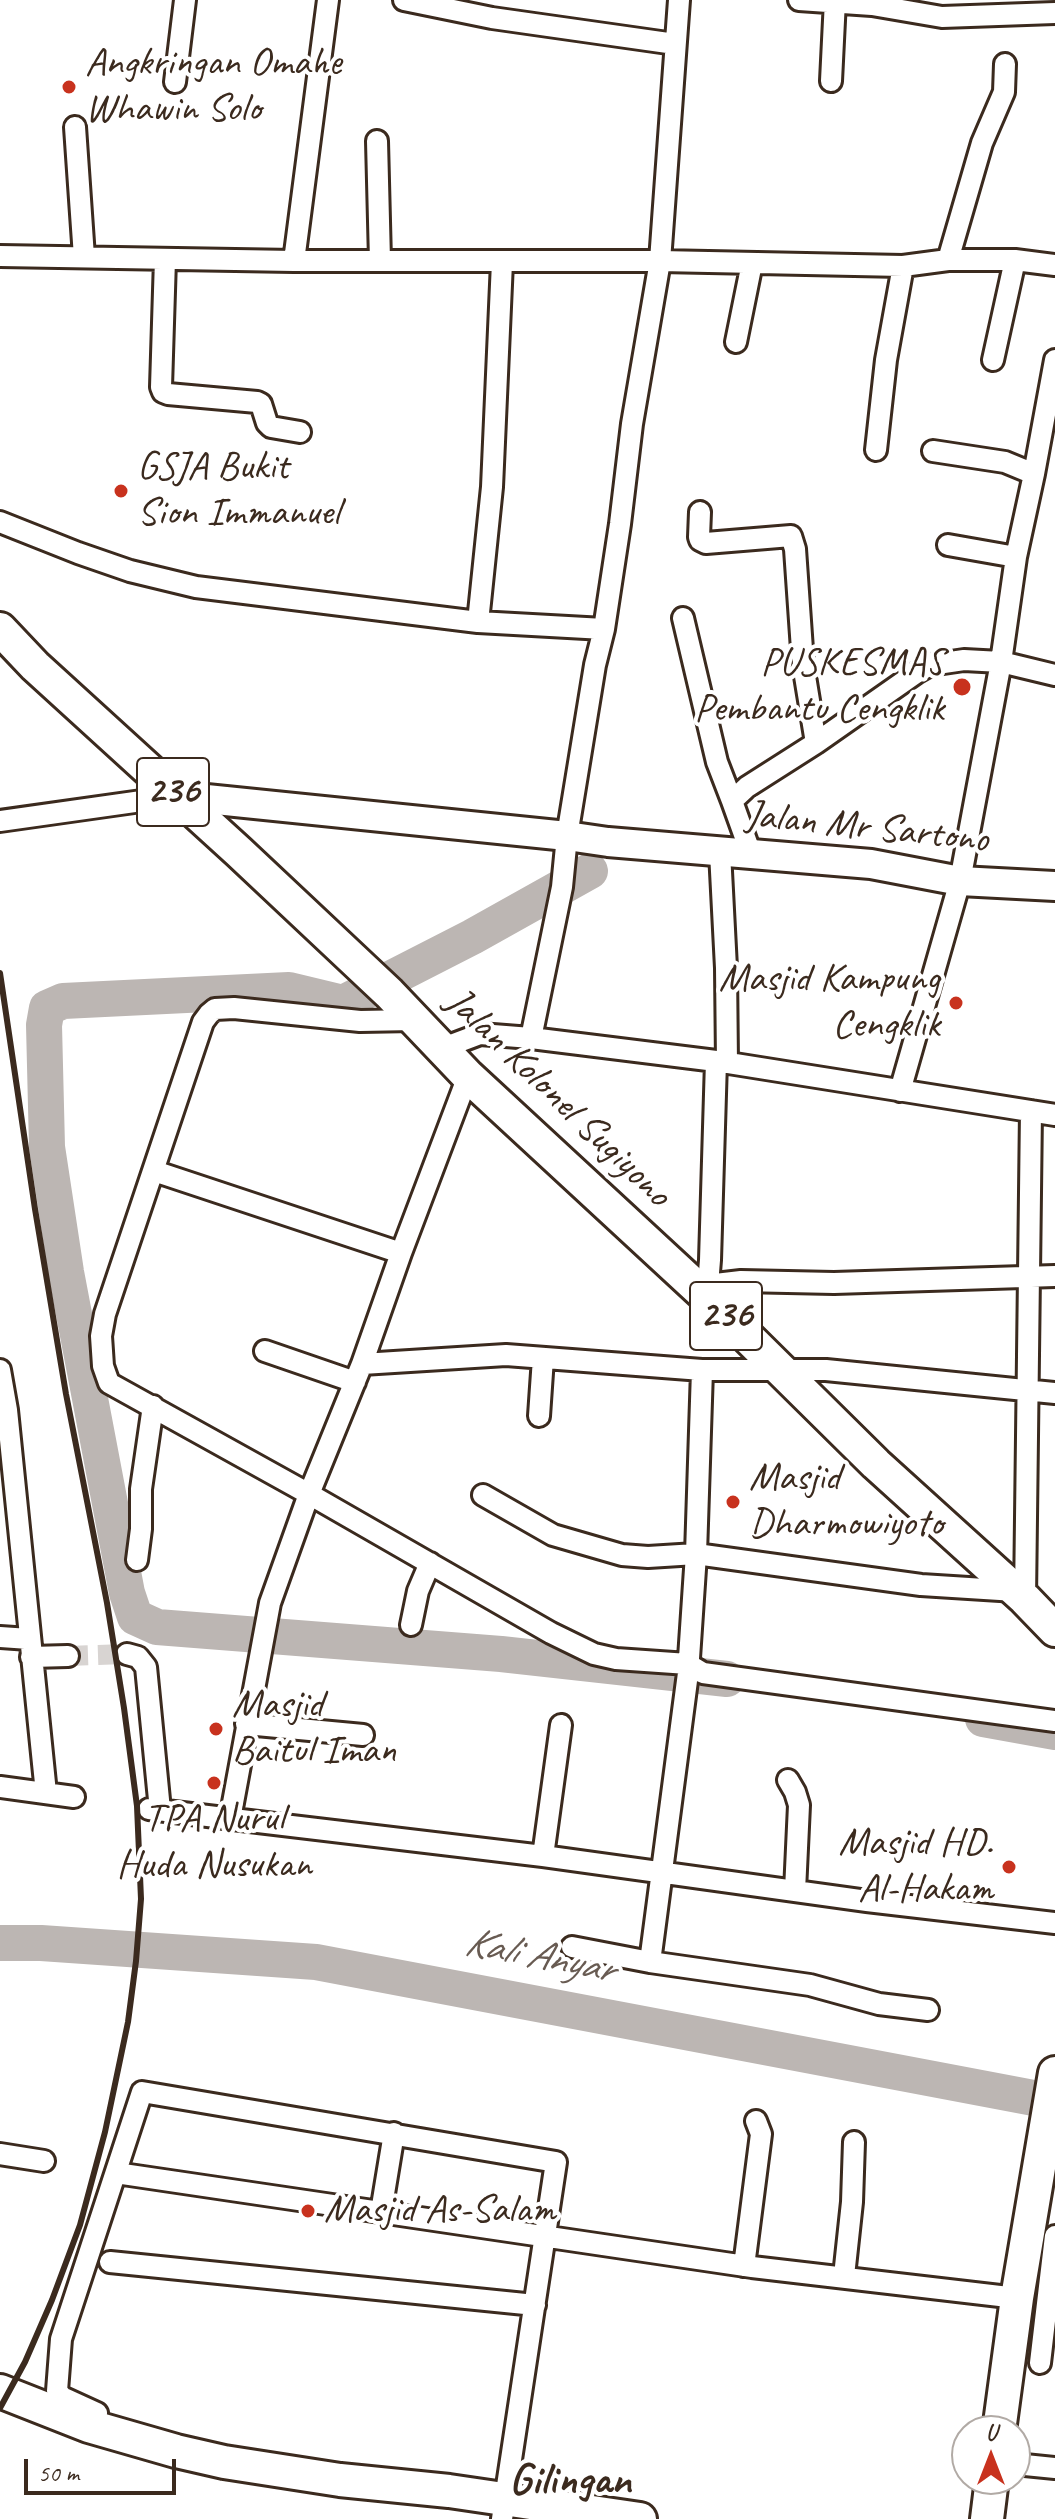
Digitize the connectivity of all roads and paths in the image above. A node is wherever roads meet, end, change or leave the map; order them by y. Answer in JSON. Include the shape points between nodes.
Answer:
{"nodes":[{"id":1,"x":185,"y":0,"type":"edge"},
{"id":2,"x":328,"y":0,"type":"edge"},
{"id":3,"x":404,"y":0,"type":"edge"},
{"id":4,"x":679,"y":0,"type":"edge"},
{"id":5,"x":799,"y":0,"type":"edge"},
{"id":6,"x":835,"y":2,"type":"edge"},
{"id":7,"x":494,"y":9,"type":"edge"},
{"id":8,"x":1055,"y":13,"type":"edge"},
{"id":9,"x":675,"y":44,"type":"junction"},
{"id":10,"x":1005,"y":64,"type":"dead end"},
{"id":11,"x":831,"y":81,"type":"dead end"},
{"id":12,"x":175,"y":82,"type":"dead end"},
{"id":13,"x":75,"y":127,"type":"dead end"},
{"id":14,"x":377,"y":141,"type":"dead end"},
{"id":15,"x":0,"y":256,"type":"edge"},
{"id":16,"x":84,"y":257,"type":"junction"},
{"id":17,"x":165,"y":259,"type":"junction"},
{"id":18,"x":948,"y":260,"type":"junction"},
{"id":19,"x":1015,"y":260,"type":"junction"},
{"id":20,"x":294,"y":261,"type":"junction"},
{"id":21,"x":380,"y":261,"type":"junction"},
{"id":22,"x":674,"y":261,"type":"junction"},
{"id":23,"x":502,"y":262,"type":"junction"},
{"id":24,"x":752,"y":263,"type":"junction"},
{"id":25,"x":1055,"y":265,"type":"edge"},
{"id":26,"x":903,"y":266,"type":"junction"},
{"id":27,"x":736,"y":342,"type":"dead end"},
{"id":28,"x":993,"y":360,"type":"dead end"},
{"id":29,"x":1055,"y":360,"type":"edge"},
{"id":30,"x":300,"y":432,"type":"dead end"},
{"id":31,"x":876,"y":450,"type":"dead end"},
{"id":32,"x":933,"y":451,"type":"dead end"},
{"id":33,"x":1034,"y":474,"type":"junction"},
{"id":34,"x":700,"y":512,"type":"dead end"},
{"id":35,"x":0,"y":522,"type":"edge"},
{"id":36,"x":948,"y":545,"type":"dead end"},
{"id":37,"x":1016,"y":557,"type":"junction"},
{"id":38,"x":683,"y":618,"type":"dead end"},
{"id":39,"x":478,"y":622,"type":"junction"},
{"id":40,"x":0,"y":629,"type":"edge"},
{"id":41,"x":604,"y":629,"type":"junction"},
{"id":42,"x":1001,"y":662,"type":"junction"},
{"id":43,"x":1055,"y":675,"type":"edge"},
{"id":44,"x":816,"y":743,"type":"junction"},
{"id":45,"x":177,"y":796,"type":"junction"},
{"id":46,"x":732,"y":801,"type":"junction"},
{"id":47,"x":0,"y":821,"type":"edge"},
{"id":48,"x":566,"y":847,"type":"junction"},
{"id":49,"x":720,"y":852,"type":"junction"},
{"id":50,"x":751,"y":854,"type":"junction"},
{"id":51,"x":960,"y":881,"type":"junction"},
{"id":52,"x":1055,"y":886,"type":"edge"},
{"id":53,"x":406,"y":1011,"type":"junction"},
{"id":54,"x":531,"y":1038,"type":"junction"},
{"id":55,"x":459,"y":1041,"type":"junction"},
{"id":56,"x":722,"y":1062,"type":"junction"},
{"id":57,"x":468,"y":1076,"type":"junction"},
{"id":58,"x":900,"y":1091,"type":"junction"},
{"id":59,"x":1031,"y":1111,"type":"junction"},
{"id":60,"x":1055,"y":1115,"type":"edge"},
{"id":61,"x":154,"y":1171,"type":"junction"},
{"id":62,"x":401,"y":1253,"type":"junction"},
{"id":63,"x":1055,"y":1276,"type":"edge"},
{"id":64,"x":1028,"y":1277,"type":"junction"},
{"id":65,"x":707,"y":1291,"type":"junction"},
{"id":66,"x":265,"y":1351,"type":"dead end"},
{"id":67,"x":543,"y":1358,"type":"junction"},
{"id":68,"x":0,"y":1370,"type":"edge"},
{"id":69,"x":702,"y":1370,"type":"junction"},
{"id":70,"x":781,"y":1372,"type":"junction"},
{"id":71,"x":358,"y":1373,"type":"junction"},
{"id":72,"x":1026,"y":1389,"type":"junction"},
{"id":73,"x":1055,"y":1393,"type":"edge"},
{"id":74,"x":153,"y":1406,"type":"junction"},
{"id":75,"x":539,"y":1416,"type":"dead end"},
{"id":76,"x":309,"y":1494,"type":"junction"},
{"id":77,"x":483,"y":1495,"type":"dead end"},
{"id":78,"x":696,"y":1554,"type":"junction"},
{"id":79,"x":137,"y":1560,"type":"dead end"},
{"id":80,"x":430,"y":1563,"type":"junction"},
{"id":81,"x":1020,"y":1595,"type":"junction"},
{"id":82,"x":411,"y":1625,"type":"dead end"},
{"id":83,"x":1055,"y":1630,"type":"edge"},
{"id":84,"x":0,"y":1637,"type":"edge"},
{"id":85,"x":30,"y":1648,"type":"junction"},
{"id":86,"x":127,"y":1654,"type":"dead end"},
{"id":87,"x":68,"y":1656,"type":"tunnel mouth"},
{"id":88,"x":688,"y":1668,"type":"junction"},
{"id":89,"x":1055,"y":1721,"type":"edge"},
{"id":90,"x":246,"y":1724,"type":"junction"},
{"id":91,"x":561,"y":1725,"type":"dead end"},
{"id":92,"x":363,"y":1735,"type":"dead end"},
{"id":93,"x":788,"y":1780,"type":"dead end"},
{"id":94,"x":0,"y":1787,"type":"edge"},
{"id":95,"x":46,"y":1793,"type":"junction"},
{"id":96,"x":74,"y":1797,"type":"dead end"},
{"id":97,"x":230,"y":1819,"type":"junction"},
{"id":98,"x":543,"y":1856,"type":"junction"},
{"id":99,"x":662,"y":1873,"type":"junction"},
{"id":100,"x":795,"y":1891,"type":"junction"},
{"id":101,"x":1055,"y":1923,"type":"edge"},
{"id":102,"x":572,"y":1947,"type":"dead end"},
{"id":103,"x":650,"y":1962,"type":"junction"},
{"id":104,"x":928,"y":2010,"type":"dead end"},
{"id":105,"x":1055,"y":2073,"type":"edge"},
{"id":106,"x":756,"y":2121,"type":"dead end"},
{"id":107,"x":394,"y":2133,"type":"junction"},
{"id":108,"x":854,"y":2142,"type":"dead end"},
{"id":109,"x":0,"y":2154,"type":"edge"},
{"id":110,"x":44,"y":2161,"type":"dead end"},
{"id":111,"x":116,"y":2173,"type":"junction"},
{"id":112,"x":381,"y":2212,"type":"junction"},
{"id":113,"x":543,"y":2236,"type":"junction"},
{"id":114,"x":1055,"y":2237,"type":"edge"},
{"id":115,"x":110,"y":2262,"type":"dead end"},
{"id":116,"x":744,"y":2266,"type":"junction"},
{"id":117,"x":844,"y":2276,"type":"junction"},
{"id":118,"x":1052,"y":2284,"type":"edge"},
{"id":119,"x":1017,"y":2298,"type":"junction"},
{"id":120,"x":535,"y":2305,"type":"junction"},
{"id":121,"x":1034,"y":2363,"type":"edge"},
{"id":122,"x":0,"y":2391,"type":"edge"},
{"id":123,"x":1007,"y":2415,"type":"edge"},
{"id":124,"x":176,"y":2451,"type":"junction"},
{"id":125,"x":1031,"y":2466,"type":"edge"},
{"id":126,"x":1055,"y":2468,"type":"edge"},
{"id":127,"x":990,"y":2496,"type":"edge"},
{"id":128,"x":503,"y":2509,"type":"edge"},
{"id":129,"x":640,"y":2519,"type":"edge"},
{"id":130,"x":1007,"y":2519,"type":"edge"}],
"edges":[{"from":1,"to":12,"type":"street"},
{"from":2,"to":20,"type":"street"},
{"from":3,"to":7,"type":"street"},
{"from":4,"to":9,"type":"street"},
{"from":5,"to":6,"type":"street"},
{"from":6,"to":8,"type":"street","via":[[933,16]]},
{"from":6,"to":11,"type":"street"},
{"from":7,"to":9,"type":"street"},
{"from":9,"to":22,"type":"street"},
{"from":10,"to":18,"type":"street","via":[[1004,92],[982,143]]},
{"from":13,"to":16,"type":"street"},
{"from":14,"to":21,"type":"street"},
{"from":15,"to":16,"type":"street"},
{"from":16,"to":17,"type":"street"},
{"from":17,"to":20,"type":"street"},
{"from":17,"to":30,"type":"street","via":[[163,392],[257,402],[271,427]]},
{"from":18,"to":19,"type":"street"},
{"from":18,"to":26,"type":"street"},
{"from":19,"to":25,"type":"street"},
{"from":19,"to":28,"type":"street"},
{"from":20,"to":21,"type":"street"},
{"from":21,"to":23,"type":"street"},
{"from":22,"to":23,"type":"street"},
{"from":22,"to":24,"type":"street"},
{"from":22,"to":41,"type":"street","via":[[632,424]]},
{"from":23,"to":39,"type":"street","via":[[492,487]]},
{"from":24,"to":26,"type":"street"},
{"from":24,"to":27,"type":"street"},
{"from":26,"to":31,"type":"street"},
{"from":29,"to":33,"type":"street"},
{"from":32,"to":33,"type":"street","via":[[1005,462]]},
{"from":33,"to":37,"type":"street"},
{"from":34,"to":44,"type":"street","via":[[699,537],[706,543],[791,536]]},
{"from":35,"to":39,"type":"street","via":[[130,571],[196,587]]},
{"from":36,"to":37,"type":"street"},
{"from":37,"to":42,"type":"street"},
{"from":38,"to":46,"type":"street","via":[[717,762]]},
{"from":39,"to":41,"type":"street"},
{"from":40,"to":45,"type":"main road","name":"Jalan Kolonel Sugiyono","number":"236"},
{"from":41,"to":48,"type":"street"},
{"from":42,"to":43,"type":"street"},
{"from":42,"to":44,"type":"street","via":[[930,665]]},
{"from":42,"to":51,"type":"street"},
{"from":44,"to":46,"type":"street"},
{"from":45,"to":47,"type":"street"},
{"from":45,"to":48,"type":"street","name":"Jalan Mr Sartono"},
{"from":45,"to":53,"type":"main road","name":"Jalan Kolonel Sugiyono","number":"236"},
{"from":46,"to":50,"type":"street"},
{"from":48,"to":49,"type":"street","name":"Jalan Mr Sartono","via":[[608,842]]},
{"from":48,"to":54,"type":"street"},
{"from":49,"to":50,"type":"street","name":"Jalan Mr Sartono"},
{"from":49,"to":56,"type":"street","via":[[726,968]]},
{"from":50,"to":51,"type":"street","name":"Jalan Mr Sartono","via":[[871,864]]},
{"from":51,"to":52,"type":"street","name":"Jalan Mr Sartono"},
{"from":51,"to":58,"type":"street"},
{"from":53,"to":55,"type":"main road","name":"Jalan Kolonel Sugiyono","number":"236"},
{"from":53,"to":61,"type":"street","via":[[360,1021],[215,1009],[203,1022]]},
{"from":54,"to":55,"type":"street"},
{"from":54,"to":56,"type":"street"},
{"from":55,"to":57,"type":"main road","name":"Jalan Kolonel Sugiyono","number":"236"},
{"from":56,"to":58,"type":"street"},
{"from":56,"to":65,"type":"street"},
{"from":57,"to":62,"type":"street"},
{"from":57,"to":65,"type":"main road","name":"Jalan Kolonel Sugiyono","number":"236"},
{"from":58,"to":59,"type":"street"},
{"from":59,"to":60,"type":"street"},
{"from":59,"to":64,"type":"street"},
{"from":61,"to":62,"type":"street"},
{"from":61,"to":74,"type":"street","via":[[101,1336],[109,1383]]},
{"from":62,"to":71,"type":"street"},
{"from":63,"to":64,"type":"street"},
{"from":64,"to":65,"type":"street","via":[[741,1281]]},
{"from":64,"to":72,"type":"street"},
{"from":65,"to":70,"type":"main road","name":"Jalan Kolonel Sugiyono","number":"236"},
{"from":66,"to":71,"type":"street"},
{"from":67,"to":69,"type":"street"},
{"from":67,"to":71,"type":"street","via":[[491,1355]]},
{"from":67,"to":75,"type":"street"},
{"from":68,"to":85,"type":"street"},
{"from":69,"to":70,"type":"street"},
{"from":69,"to":78,"type":"street"},
{"from":70,"to":72,"type":"street","via":[[826,1370]]},
{"from":70,"to":81,"type":"main road","name":"Jalan Kolonel Sugiyono","number":"236"},
{"from":71,"to":76,"type":"street"},
{"from":72,"to":73,"type":"street"},
{"from":72,"to":81,"type":"street"},
{"from":74,"to":76,"type":"street"},
{"from":74,"to":79,"type":"street"},
{"from":76,"to":80,"type":"street"},
{"from":76,"to":90,"type":"street","via":[[267,1617]]},
{"from":77,"to":78,"type":"street","via":[[553,1535],[583,1545],[622,1555]]},
{"from":78,"to":81,"type":"street"},
{"from":78,"to":88,"type":"street"},
{"from":80,"to":82,"type":"street"},
{"from":80,"to":88,"type":"street","via":[[594,1654]]},
{"from":81,"to":83,"type":"main road","name":"Jalan Kolonel Sugiyono","number":"236"},
{"from":84,"to":85,"type":"street"},
{"from":85,"to":87,"type":"street"},
{"from":85,"to":95,"type":"street"},
{"from":86,"to":97,"type":"street","via":[[146,1667],[154,1810]]},
{"from":88,"to":89,"type":"street"},
{"from":88,"to":99,"type":"street"},
{"from":90,"to":92,"type":"street"},
{"from":90,"to":97,"type":"street"},
{"from":91,"to":98,"type":"street"},
{"from":93,"to":100,"type":"street","via":[[799,1805]]},
{"from":94,"to":95,"type":"street"},
{"from":95,"to":96,"type":"street"},
{"from":97,"to":98,"type":"street"},
{"from":98,"to":99,"type":"street"},
{"from":99,"to":100,"type":"street"},
{"from":99,"to":103,"type":"street"},
{"from":100,"to":101,"type":"street"},
{"from":102,"to":103,"type":"street"},
{"from":103,"to":104,"type":"street","via":[[810,1985],[879,2004]]},
{"from":105,"to":119,"type":"main road"},
{"from":106,"to":116,"type":"street","via":[[761,2134]]},
{"from":107,"to":111,"type":"street","via":[[142,2092]]},
{"from":107,"to":112,"type":"street"},
{"from":107,"to":113,"type":"street","via":[[556,2162]]},
{"from":108,"to":117,"type":"street"},
{"from":109,"to":110,"type":"street"},
{"from":111,"to":112,"type":"street"},
{"from":111,"to":124,"type":"street","via":[[61,2339],[57,2391]]},
{"from":112,"to":113,"type":"street"},
{"from":113,"to":116,"type":"street"},
{"from":113,"to":120,"type":"street"},
{"from":114,"to":118,"type":"street"},
{"from":115,"to":120,"type":"street"},
{"from":116,"to":117,"type":"street"},
{"from":117,"to":119,"type":"street"},
{"from":118,"to":121,"type":"street"},
{"from":119,"to":121,"type":"main road"},
{"from":120,"to":128,"type":"street"},
{"from":121,"to":123,"type":"main road"},
{"from":122,"to":124,"type":"main road","via":[[89,2426]]},
{"from":124,"to":128,"type":"main road"},
{"from":125,"to":126,"type":"street"},
{"from":127,"to":130,"type":"main road"},
{"from":128,"to":129,"type":"main road"}]}
